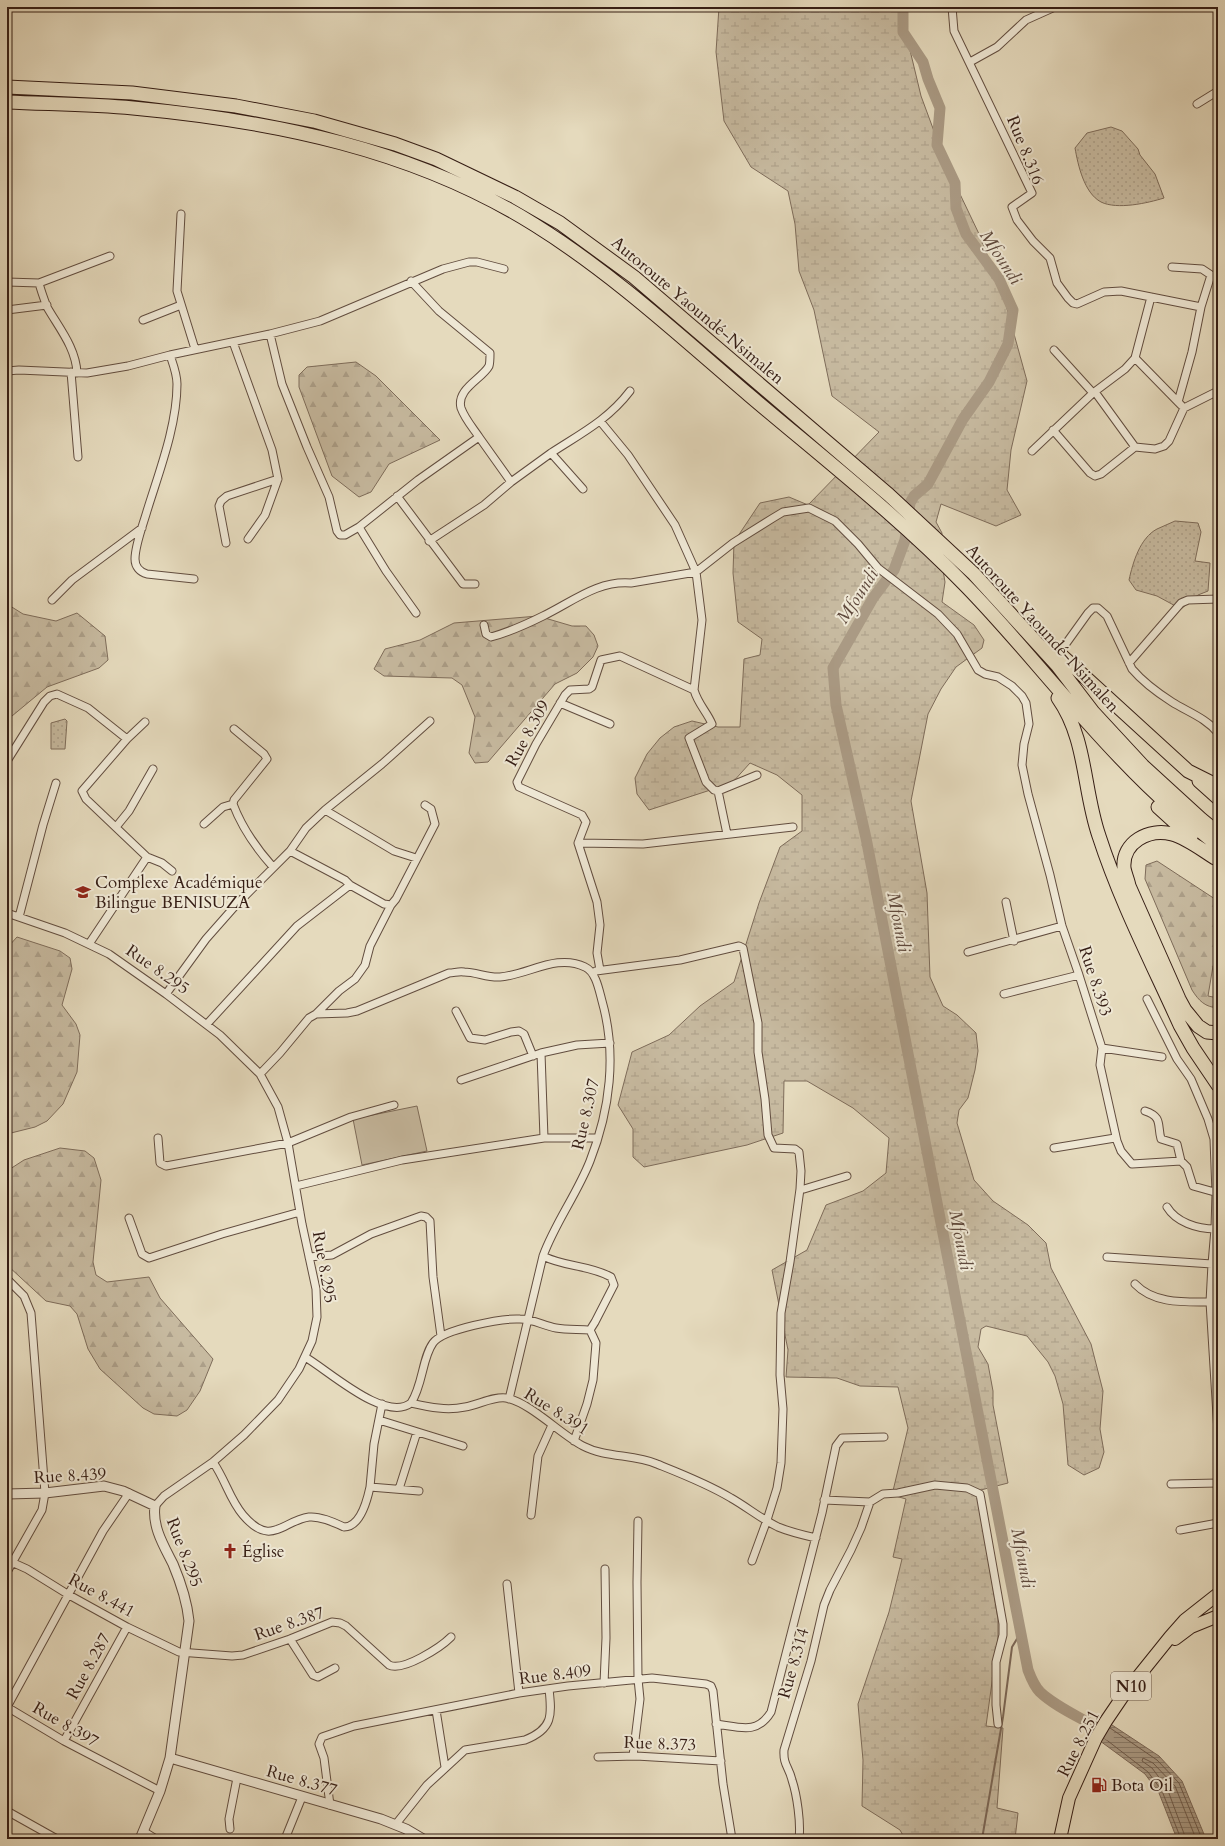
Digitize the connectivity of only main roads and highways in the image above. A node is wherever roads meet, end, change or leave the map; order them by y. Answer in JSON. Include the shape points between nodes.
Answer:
{"nodes":[{"id":1,"x":7,"y":87,"type":"edge"},
{"id":2,"x":7,"y":102,"type":"edge"},
{"id":3,"x":974,"y":574,"type":"junction"},
{"id":4,"x":1015,"y":640,"type":"junction"},
{"id":5,"x":1188,"y":771,"type":"junction"},
{"id":6,"x":1218,"y":786,"type":"edge"},
{"id":7,"x":1218,"y":798,"type":"edge"},
{"id":8,"x":1218,"y":833,"type":"edge"},
{"id":9,"x":1217,"y":855,"type":"edge"},
{"id":10,"x":1218,"y":1033,"type":"edge"},
{"id":11,"x":1218,"y":1085,"type":"edge"},
{"id":12,"x":1218,"y":1594,"type":"edge"},
{"id":13,"x":1218,"y":1616,"type":"edge"},
{"id":14,"x":1159,"y":1652,"type":"junction"},
{"id":15,"x":1060,"y":1839,"type":"edge"}],
"edges":[{"from":1,"to":3,"type":"highway","name":"Autoroute Yaoundé-Nsimalen","via":[[132,93],[314,120],[436,159],[515,197],[560,223],[634,278],[889,495]]},
{"from":2,"to":4,"type":"highway","name":"Autoroute Yaoundé-Nsimalen","via":[[131,108],[254,123],[306,133],[357,146],[403,162],[490,199],[532,223],[608,276],[879,504],[976,596]]},
{"from":3,"to":5,"type":"highway"},
{"from":3,"to":8,"type":"highway","name":"Autoroute Yaoundé-Nsimalen","via":[[1057,665],[1093,712],[1143,766]]},
{"from":4,"to":9,"type":"highway","name":"Autoroute Yaoundé-Nsimalen","via":[[1106,742]]},
{"from":4,"to":11,"type":"highway","via":[[1048,683],[1077,734],[1092,815],[1114,879],[1180,1025]]},
{"from":5,"to":6,"type":"highway"},
{"from":5,"to":7,"type":"highway"},
{"from":9,"to":10,"type":"highway","via":[[1172,834],[1148,833],[1137,839],[1130,847],[1125,857],[1124,868],[1129,886],[1178,998],[1198,1026],[1207,1032]]},
{"from":12,"to":14,"type":"highway","name":"Rue 8.251","number":"N10","via":[[1185,1620]]},
{"from":13,"to":14,"type":"highway","name":"Rue 8.251","number":"N10","via":[[1192,1627]]},
{"from":14,"to":15,"type":"highway","name":"Rue 8.251","number":"N10","via":[[1125,1693],[1096,1738],[1069,1798]]}]}
